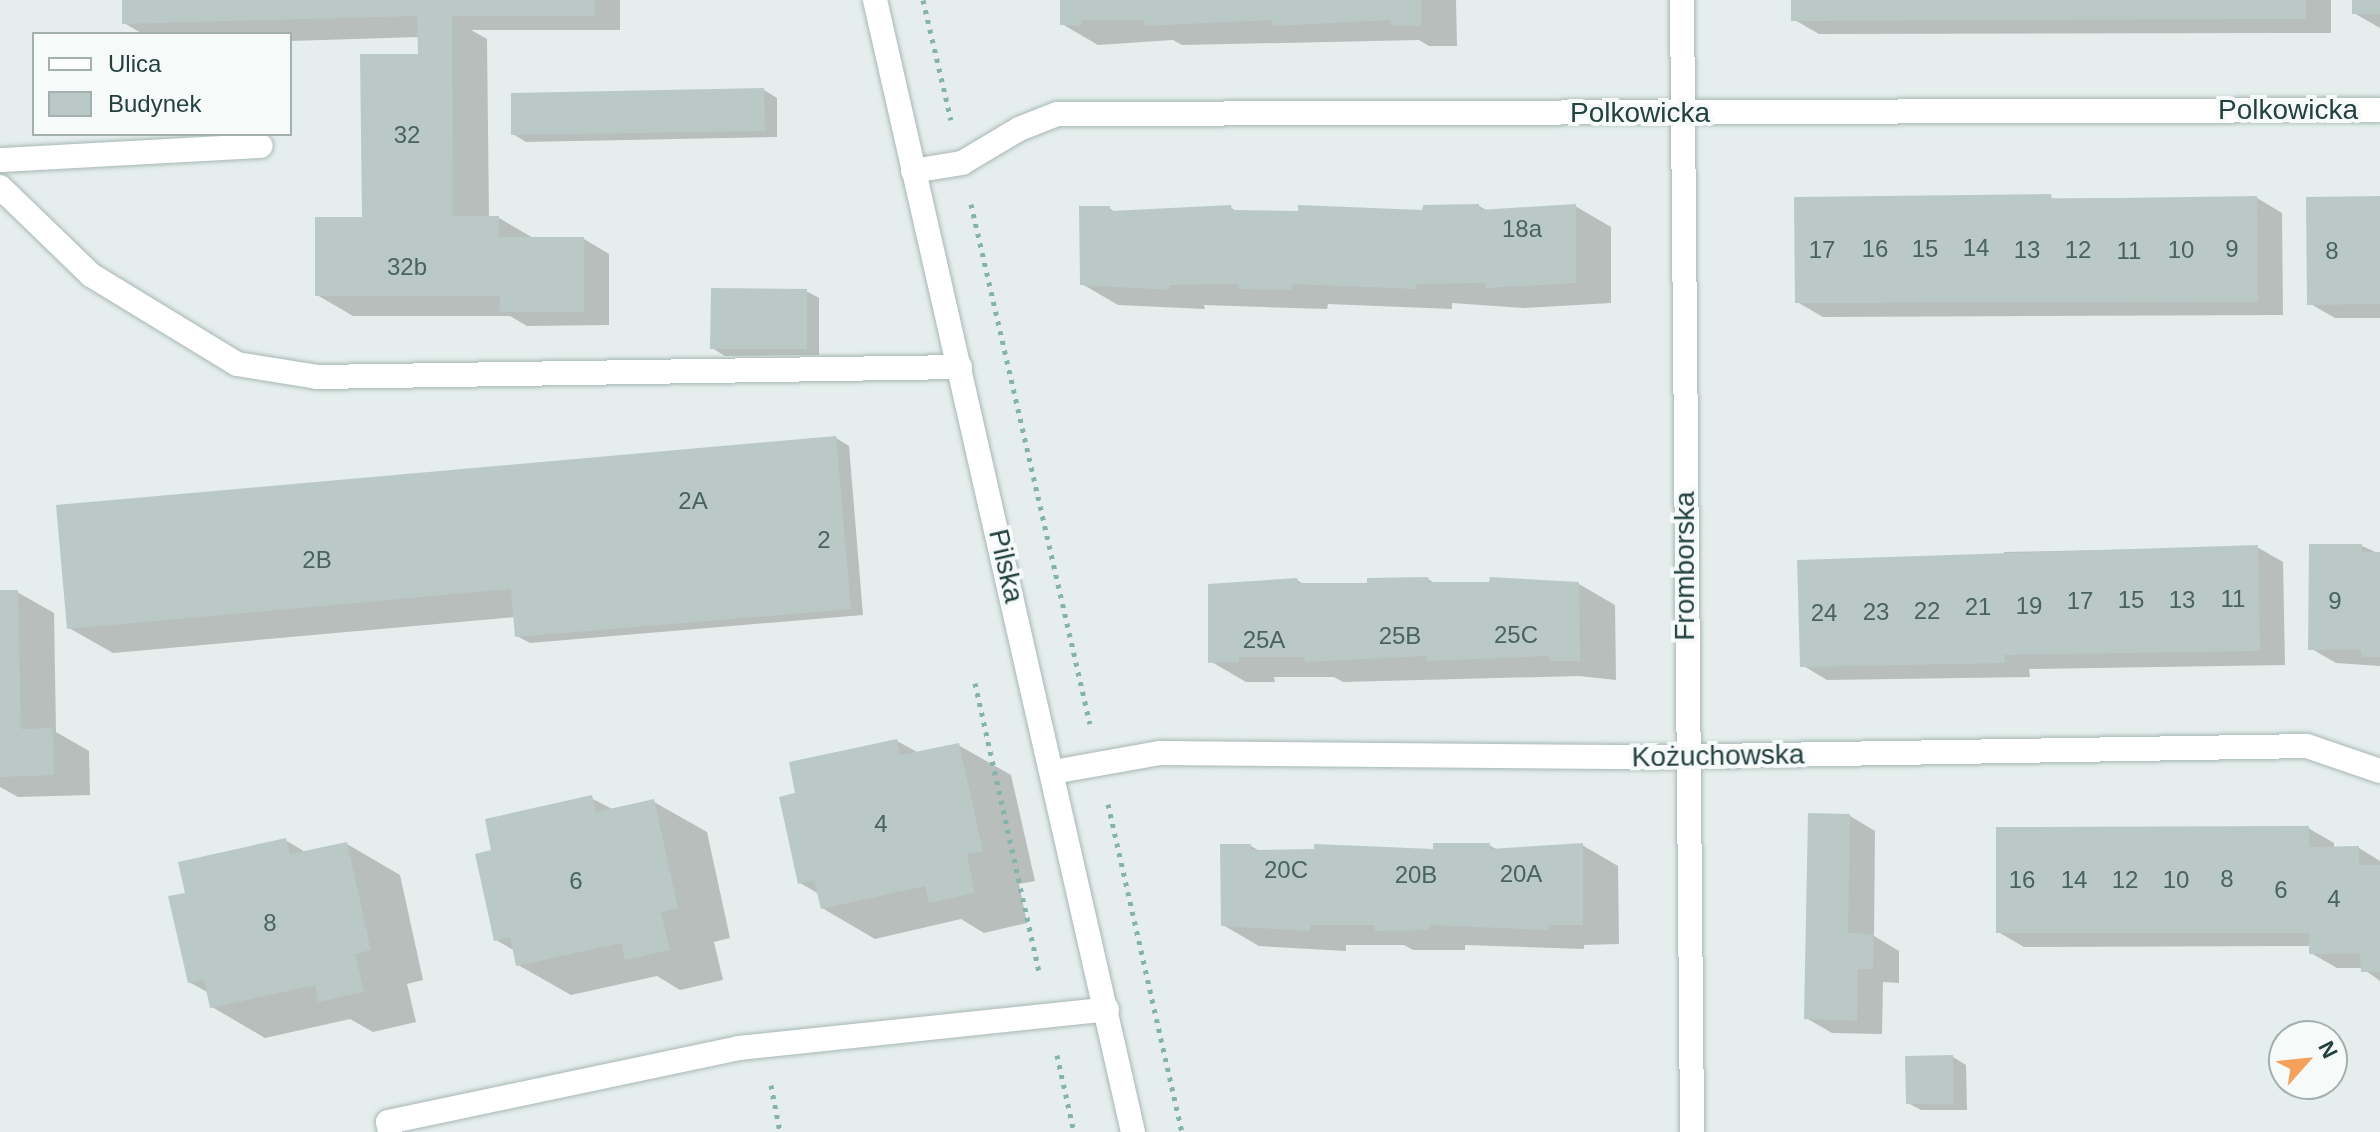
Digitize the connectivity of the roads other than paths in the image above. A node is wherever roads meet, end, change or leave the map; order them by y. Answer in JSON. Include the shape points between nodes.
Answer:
{"nodes":[{"id":1,"x":875,"y":0,"type":"edge"},
{"id":2,"x":1682,"y":0,"type":"edge"},
{"id":3,"x":2380,"y":110,"type":"edge"},
{"id":4,"x":1684,"y":112,"type":"junction"},
{"id":5,"x":261,"y":146,"type":"dead end"},
{"id":6,"x":0,"y":160,"type":"edge"},
{"id":7,"x":913,"y":171,"type":"junction"},
{"id":8,"x":0,"y":187,"type":"edge"},
{"id":9,"x":960,"y":367,"type":"junction"},
{"id":10,"x":1685,"y":757,"type":"junction"},
{"id":11,"x":2380,"y":771,"type":"edge"},
{"id":12,"x":1053,"y":772,"type":"junction"},
{"id":13,"x":1107,"y":1009,"type":"junction"},
{"id":14,"x":390,"y":1132,"type":"edge"},
{"id":15,"x":1133,"y":1132,"type":"edge"},
{"id":16,"x":1692,"y":1132,"type":"edge"}],
"edges":[{"from":1,"to":7,"type":"street","name":"Pilska"},
{"from":2,"to":4,"type":"street","name":"Fromborska"},
{"from":3,"to":4,"type":"street","name":"Polkowicka"},
{"from":4,"to":7,"type":"street","name":"Polkowicka","via":[[1057,114],[1019,129],[962,163]]},
{"from":4,"to":10,"type":"street","name":"Fromborska"},
{"from":5,"to":6,"type":"street"},
{"from":7,"to":9,"type":"street","name":"Pilska"},
{"from":8,"to":9,"type":"street","via":[[91,275],[237,364],[317,377]]},
{"from":9,"to":12,"type":"street","name":"Pilska"},
{"from":10,"to":11,"type":"street","name":"Kożuchowska","via":[[2307,746]]},
{"from":10,"to":12,"type":"street","name":"Kożuchowska","via":[[1160,753]]},
{"from":10,"to":16,"type":"street","name":"Fromborska"},
{"from":12,"to":13,"type":"street","name":"Pilska"},
{"from":13,"to":14,"type":"street","via":[[739,1048],[388,1122]]},
{"from":13,"to":15,"type":"street","name":"Pilska"}]}
